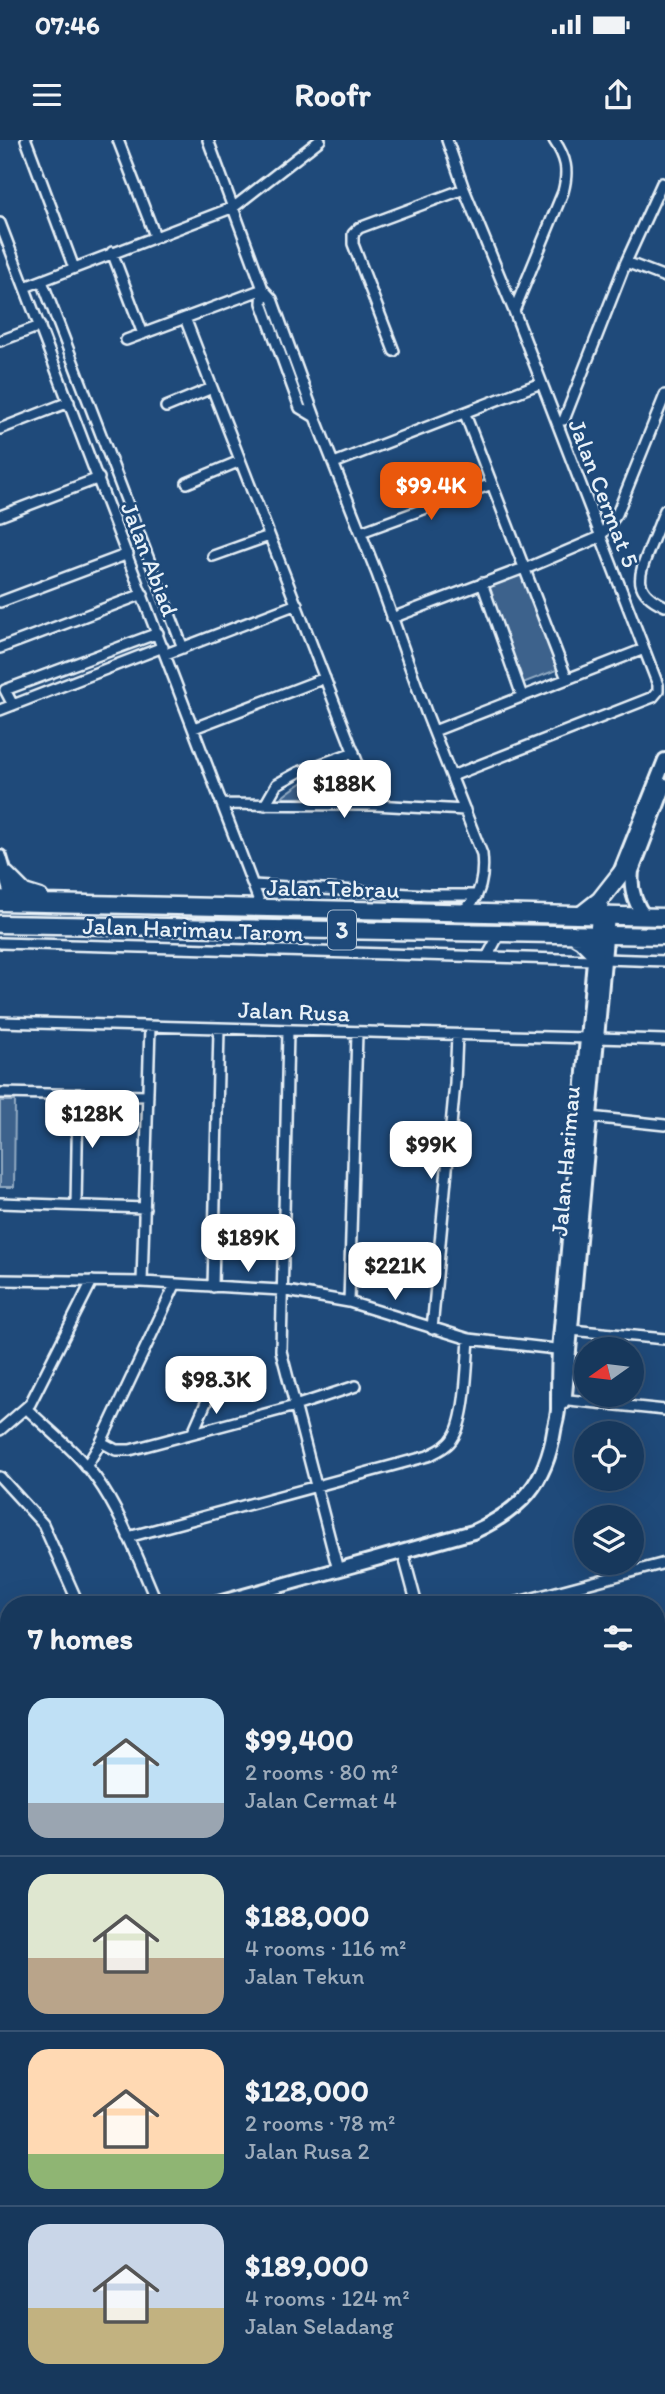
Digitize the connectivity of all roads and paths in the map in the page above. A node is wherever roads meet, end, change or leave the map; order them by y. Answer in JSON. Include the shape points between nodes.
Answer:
{"nodes":[{"id":1,"x":26,"y":140,"type":"edge"},
{"id":2,"x":118,"y":140,"type":"edge"},
{"id":3,"x":208,"y":140,"type":"edge"},
{"id":4,"x":320,"y":140,"type":"edge"},
{"id":5,"x":447,"y":140,"type":"edge"},
{"id":6,"x":554,"y":140,"type":"edge"},
{"id":7,"x":662,"y":183,"type":"dead end"},
{"id":8,"x":464,"y":190,"type":"junction"},
{"id":9,"x":234,"y":207,"type":"junction"},
{"id":10,"x":0,"y":223,"type":"edge"},
{"id":11,"x":155,"y":236,"type":"junction"},
{"id":12,"x":10,"y":250,"type":"junction"},
{"id":13,"x":112,"y":252,"type":"junction"},
{"id":14,"x":0,"y":253,"type":"edge"},
{"id":15,"x":626,"y":262,"type":"junction"},
{"id":16,"x":74,"y":268,"type":"junction"},
{"id":17,"x":665,"y":277,"type":"edge"},
{"id":18,"x":41,"y":281,"type":"junction"},
{"id":19,"x":25,"y":287,"type":"junction"},
{"id":20,"x":263,"y":289,"type":"junction"},
{"id":21,"x":514,"y":311,"type":"junction"},
{"id":22,"x":185,"y":318,"type":"junction"},
{"id":23,"x":40,"y":326,"type":"junction"},
{"id":24,"x":143,"y":334,"type":"junction"},
{"id":25,"x":126,"y":340,"type":"dead end"},
{"id":26,"x":0,"y":341,"type":"edge"},
{"id":27,"x":394,"y":351,"type":"dead end"},
{"id":28,"x":541,"y":383,"type":"junction"},
{"id":29,"x":212,"y":388,"type":"junction"},
{"id":30,"x":665,"y":395,"type":"edge"},
{"id":31,"x":69,"y":402,"type":"junction"},
{"id":32,"x":166,"y":407,"type":"dead end"},
{"id":33,"x":465,"y":414,"type":"junction"},
{"id":34,"x":564,"y":420,"type":"dead end"},
{"id":35,"x":0,"y":429,"type":"edge"},
{"id":36,"x":240,"y":461,"type":"junction"},
{"id":37,"x":334,"y":463,"type":"junction"},
{"id":38,"x":99,"y":478,"type":"junction"},
{"id":39,"x":187,"y":483,"type":"dead end"},
{"id":40,"x":492,"y":484,"type":"junction"},
{"id":41,"x":665,"y":510,"type":"edge"},
{"id":42,"x":0,"y":516,"type":"edge"},
{"id":43,"x":361,"y":532,"type":"junction"},
{"id":44,"x":269,"y":536,"type":"junction"},
{"id":45,"x":600,"y":537,"type":"junction"},
{"id":46,"x":128,"y":554,"type":"junction"},
{"id":47,"x":213,"y":556,"type":"dead end"},
{"id":48,"x":524,"y":568,"type":"junction"},
{"id":49,"x":482,"y":583,"type":"junction"},
{"id":50,"x":143,"y":594,"type":"junction"},
{"id":51,"x":0,"y":602,"type":"edge"},
{"id":52,"x":297,"y":604,"type":"junction"},
{"id":53,"x":665,"y":606,"type":"edge"},
{"id":54,"x":392,"y":618,"type":"junction"},
{"id":55,"x":158,"y":634,"type":"junction"},
{"id":56,"x":0,"y":648,"type":"edge"},
{"id":57,"x":183,"y":648,"type":"junction"},
{"id":58,"x":644,"y":649,"type":"junction"},
{"id":59,"x":165,"y":651,"type":"junction"},
{"id":60,"x":325,"y":678,"type":"junction"},
{"id":61,"x":567,"y":679,"type":"junction"},
{"id":62,"x":522,"y":696,"type":"junction"},
{"id":63,"x":13,"y":705,"type":"junction"},
{"id":64,"x":0,"y":710,"type":"edge"},
{"id":65,"x":194,"y":728,"type":"junction"},
{"id":66,"x":434,"y":731,"type":"junction"},
{"id":67,"x":354,"y":752,"type":"junction"},
{"id":68,"x":665,"y":760,"type":"edge"},
{"id":69,"x":452,"y":776,"type":"junction"},
{"id":70,"x":665,"y":785,"type":"edge"},
{"id":71,"x":223,"y":804,"type":"junction"},
{"id":72,"x":265,"y":805,"type":"junction"},
{"id":73,"x":374,"y":806,"type":"junction"},
{"id":74,"x":465,"y":810,"type":"junction"},
{"id":75,"x":0,"y":857,"type":"edge"},
{"id":76,"x":622,"y":872,"type":"junction"},
{"id":77,"x":6,"y":875,"type":"junction"},
{"id":78,"x":253,"y":885,"type":"junction"},
{"id":79,"x":477,"y":895,"type":"junction"},
{"id":80,"x":59,"y":902,"type":"junction"},
{"id":81,"x":1,"y":903,"type":"edge"},
{"id":82,"x":262,"y":909,"type":"junction"},
{"id":83,"x":455,"y":913,"type":"junction"},
{"id":84,"x":581,"y":915,"type":"junction"},
{"id":85,"x":603,"y":916,"type":"junction"},
{"id":86,"x":645,"y":917,"type":"junction"},
{"id":87,"x":665,"y":917,"type":"edge"},
{"id":88,"x":0,"y":925,"type":"edge"},
{"id":89,"x":113,"y":926,"type":"junction"},
{"id":90,"x":500,"y":933,"type":"junction"},
{"id":91,"x":572,"y":934,"type":"junction"},
{"id":92,"x":601,"y":934,"type":"junction"},
{"id":93,"x":665,"y":936,"type":"edge"},
{"id":94,"x":0,"y":943,"type":"edge"},
{"id":95,"x":487,"y":957,"type":"junction"},
{"id":96,"x":598,"y":957,"type":"junction"},
{"id":97,"x":665,"y":961,"type":"edge"},
{"id":98,"x":0,"y":1022,"type":"edge"},
{"id":99,"x":150,"y":1027,"type":"junction"},
{"id":100,"x":219,"y":1029,"type":"junction"},
{"id":101,"x":288,"y":1031,"type":"junction"},
{"id":102,"x":357,"y":1032,"type":"junction"},
{"id":103,"x":457,"y":1035,"type":"junction"},
{"id":104,"x":592,"y":1038,"type":"junction"},
{"id":105,"x":665,"y":1040,"type":"edge"},
{"id":106,"x":0,"y":1093,"type":"edge"},
{"id":107,"x":78,"y":1094,"type":"junction"},
{"id":108,"x":148,"y":1096,"type":"junction"},
{"id":109,"x":590,"y":1117,"type":"junction"},
{"id":110,"x":665,"y":1125,"type":"edge"},
{"id":111,"x":0,"y":1203,"type":"edge"},
{"id":112,"x":76,"y":1205,"type":"junction"},
{"id":113,"x":145,"y":1208,"type":"junction"},
{"id":114,"x":0,"y":1280,"type":"edge"},
{"id":115,"x":92,"y":1281,"type":"junction"},
{"id":116,"x":142,"y":1282,"type":"junction"},
{"id":117,"x":174,"y":1285,"type":"junction"},
{"id":118,"x":213,"y":1287,"type":"junction"},
{"id":119,"x":281,"y":1290,"type":"junction"},
{"id":120,"x":349,"y":1302,"type":"junction"},
{"id":121,"x":432,"y":1329,"type":"junction"},
{"id":122,"x":571,"y":1330,"type":"junction"},
{"id":123,"x":469,"y":1339,"type":"junction"},
{"id":124,"x":665,"y":1339,"type":"edge"},
{"id":125,"x":564,"y":1350,"type":"junction"},
{"id":126,"x":356,"y":1386,"type":"dead end"},
{"id":127,"x":212,"y":1389,"type":"dead end"},
{"id":128,"x":559,"y":1402,"type":"junction"},
{"id":129,"x":295,"y":1406,"type":"junction"},
{"id":130,"x":27,"y":1409,"type":"junction"},
{"id":131,"x":665,"y":1410,"type":"edge"},
{"id":132,"x":0,"y":1430,"type":"edge"},
{"id":133,"x":193,"y":1432,"type":"junction"},
{"id":134,"x":101,"y":1442,"type":"junction"},
{"id":135,"x":86,"y":1467,"type":"junction"},
{"id":136,"x":0,"y":1477,"type":"edge"},
{"id":137,"x":316,"y":1486,"type":"junction"},
{"id":138,"x":128,"y":1537,"type":"junction"},
{"id":139,"x":403,"y":1553,"type":"junction"},
{"id":140,"x":665,"y":1563,"type":"edge"},
{"id":141,"x":338,"y":1570,"type":"junction"},
{"id":142,"x":75,"y":1596,"type":"edge"},
{"id":143,"x":154,"y":1596,"type":"edge"},
{"id":144,"x":244,"y":1596,"type":"edge"},
{"id":145,"x":415,"y":1596,"type":"edge"},
{"id":146,"x":540,"y":1596,"type":"edge"}],
"edges":[{"from":1,"to":16,"type":"street"},
{"from":2,"to":11,"type":"street"},
{"from":3,"to":9,"type":"street"},
{"from":4,"to":9,"type":"street"},
{"from":5,"to":8,"type":"street","name":"Jalan Cermat 5"},
{"from":6,"to":21,"type":"street","via":[[566,160],[567,176]]},
{"from":7,"to":15,"type":"street"},
{"from":8,"to":21,"type":"street","name":"Jalan Cermat 5"},
{"from":8,"to":27,"type":"street","via":[[353,234]]},
{"from":9,"to":11,"type":"street"},
{"from":9,"to":20,"type":"street"},
{"from":10,"to":12,"type":"street","name":"Jalan Abiad"},
{"from":11,"to":13,"type":"street"},
{"from":12,"to":14,"type":"street"},
{"from":12,"to":19,"type":"street","name":"Jalan Abiad"},
{"from":13,"to":16,"type":"street"},
{"from":13,"to":24,"type":"street"},
{"from":15,"to":17,"type":"street"},
{"from":15,"to":34,"type":"street"},
{"from":16,"to":18,"type":"street"},
{"from":18,"to":19,"type":"street"},
{"from":18,"to":57,"type":"street"},
{"from":19,"to":23,"type":"street","name":"Jalan Abiad"},
{"from":20,"to":22,"type":"street"},
{"from":20,"to":37,"type":"street","via":[[272,299]]},
{"from":21,"to":28,"type":"street","name":"Jalan Cermat 5"},
{"from":22,"to":24,"type":"street"},
{"from":22,"to":29,"type":"street"},
{"from":23,"to":26,"type":"street"},
{"from":23,"to":31,"type":"street","name":"Jalan Abiad"},
{"from":24,"to":25,"type":"street"},
{"from":28,"to":33,"type":"street"},
{"from":28,"to":45,"type":"street","name":"Jalan Cermat 5"},
{"from":29,"to":32,"type":"street"},
{"from":29,"to":36,"type":"street"},
{"from":30,"to":45,"type":"street","via":[[617,514]]},
{"from":31,"to":35,"type":"street"},
{"from":31,"to":38,"type":"street","name":"Jalan Abiad"},
{"from":33,"to":37,"type":"street"},
{"from":33,"to":40,"type":"street"},
{"from":36,"to":39,"type":"street"},
{"from":36,"to":44,"type":"street"},
{"from":37,"to":43,"type":"street"},
{"from":38,"to":42,"type":"street"},
{"from":38,"to":46,"type":"street","name":"Jalan Abiad"},
{"from":40,"to":43,"type":"street"},
{"from":40,"to":48,"type":"street"},
{"from":41,"to":53,"type":"street","via":[[639,574],[651,600]]},
{"from":43,"to":54,"type":"street"},
{"from":44,"to":47,"type":"street"},
{"from":44,"to":52,"type":"street"},
{"from":45,"to":48,"type":"street"},
{"from":45,"to":58,"type":"street","name":"Jalan Cermat 5"},
{"from":46,"to":50,"type":"street","name":"Jalan Abiad"},
{"from":46,"to":51,"type":"street"},
{"from":48,"to":49,"type":"street"},
{"from":48,"to":61,"type":"street"},
{"from":49,"to":54,"type":"street"},
{"from":49,"to":62,"type":"street"},
{"from":50,"to":55,"type":"street","name":"Jalan Abiad"},
{"from":50,"to":56,"type":"street"},
{"from":52,"to":57,"type":"street"},
{"from":52,"to":60,"type":"street"},
{"from":54,"to":66,"type":"street"},
{"from":55,"to":59,"type":"street","name":"Jalan Abiad"},
{"from":55,"to":63,"type":"street","via":[[5,690]]},
{"from":57,"to":59,"type":"street"},
{"from":58,"to":61,"type":"street"},
{"from":58,"to":69,"type":"street","name":"Jalan Cermat 5","via":[[658,685],[653,697]]},
{"from":59,"to":63,"type":"street"},
{"from":59,"to":65,"type":"street","name":"Jalan Abiad"},
{"from":60,"to":65,"type":"street"},
{"from":60,"to":67,"type":"street"},
{"from":61,"to":62,"type":"street"},
{"from":62,"to":66,"type":"street"},
{"from":63,"to":64,"type":"street"},
{"from":65,"to":71,"type":"street","name":"Jalan Abiad"},
{"from":66,"to":69,"type":"street"},
{"from":67,"to":72,"type":"street","via":[[277,784]]},
{"from":67,"to":73,"type":"street"},
{"from":68,"to":76,"type":"street"},
{"from":69,"to":74,"type":"street"},
{"from":70,"to":86,"type":"street","via":[[632,871],[634,897]]},
{"from":71,"to":72,"type":"street"},
{"from":71,"to":78,"type":"street","name":"Jalan Abiad"},
{"from":72,"to":73,"type":"street"},
{"from":73,"to":74,"type":"street"},
{"from":74,"to":79,"type":"street","via":[[482,853]]},
{"from":75,"to":77,"type":"street"},
{"from":76,"to":84,"type":"highway"},
{"from":76,"to":85,"type":"street"},
{"from":77,"to":80,"type":"highway","via":[[24,893]]},
{"from":77,"to":81,"type":"street","via":[[10,891]]},
{"from":78,"to":79,"type":"street"},
{"from":78,"to":82,"type":"street","name":"Jalan Abiad"},
{"from":79,"to":83,"type":"street","via":[[468,907]]},
{"from":80,"to":81,"type":"highway","name":"Jalan Tebrau","number":"3"},
{"from":80,"to":82,"type":"highway","name":"Jalan Tebrau","number":"3"},
{"from":81,"to":89,"type":"highway","via":[[25,915]]},
{"from":82,"to":83,"type":"highway","name":"Jalan Tebrau","number":"3"},
{"from":83,"to":84,"type":"highway","name":"Jalan Tebrau","number":"3"},
{"from":84,"to":85,"type":"highway","name":"Jalan Tebrau","number":"3"},
{"from":85,"to":86,"type":"highway","name":"Jalan Tebrau","number":"3"},
{"from":85,"to":92,"type":"street","name":"Jalan Harimau"},
{"from":86,"to":87,"type":"highway","name":"Jalan Tebrau","number":"3"},
{"from":88,"to":89,"type":"highway","name":"Jalan Tebrau","number":"3"},
{"from":89,"to":90,"type":"highway","name":"Jalan Tebrau","number":"3"},
{"from":90,"to":91,"type":"highway","name":"Jalan Tebrau","number":"3"},
{"from":90,"to":95,"type":"street"},
{"from":91,"to":92,"type":"highway","name":"Jalan Tebrau","number":"3"},
{"from":91,"to":96,"type":"highway"},
{"from":92,"to":93,"type":"highway","name":"Jalan Tebrau","number":"3"},
{"from":92,"to":96,"type":"street","name":"Jalan Harimau"},
{"from":94,"to":95,"type":"street","name":"Jalan Harimau Tarom"},
{"from":95,"to":96,"type":"street","name":"Jalan Harimau Tarom"},
{"from":96,"to":97,"type":"street","name":"Jalan Harimau Tarom"},
{"from":96,"to":104,"type":"street","name":"Jalan Harimau"},
{"from":98,"to":99,"type":"street","name":"Jalan Rusa"},
{"from":99,"to":100,"type":"street","name":"Jalan Rusa"},
{"from":99,"to":108,"type":"street"},
{"from":100,"to":101,"type":"street","name":"Jalan Rusa"},
{"from":100,"to":118,"type":"street"},
{"from":101,"to":102,"type":"street","name":"Jalan Rusa"},
{"from":101,"to":119,"type":"street"},
{"from":102,"to":103,"type":"street","name":"Jalan Rusa"},
{"from":102,"to":120,"type":"street"},
{"from":103,"to":104,"type":"street","name":"Jalan Rusa"},
{"from":103,"to":121,"type":"street"},
{"from":104,"to":105,"type":"street","name":"Jalan Rusa"},
{"from":104,"to":109,"type":"street","name":"Jalan Harimau"},
{"from":104,"to":125,"type":"street","name":"Jalan Harimau"},
{"from":106,"to":107,"type":"street"},
{"from":107,"to":108,"type":"street"},
{"from":107,"to":112,"type":"street"},
{"from":108,"to":113,"type":"street"},
{"from":109,"to":110,"type":"street"},
{"from":109,"to":122,"type":"street","name":"Jalan Harimau"},
{"from":111,"to":112,"type":"street"},
{"from":112,"to":113,"type":"street"},
{"from":113,"to":116,"type":"street"},
{"from":114,"to":115,"type":"street"},
{"from":115,"to":116,"type":"street"},
{"from":115,"to":130,"type":"street"},
{"from":116,"to":117,"type":"street"},
{"from":117,"to":118,"type":"street"},
{"from":117,"to":134,"type":"street"},
{"from":118,"to":119,"type":"street"},
{"from":119,"to":120,"type":"street"},
{"from":119,"to":129,"type":"street","via":[[281,1351]]},
{"from":120,"to":121,"type":"street"},
{"from":121,"to":123,"type":"street"},
{"from":122,"to":124,"type":"street"},
{"from":122,"to":125,"type":"street","name":"Jalan Harimau"},
{"from":123,"to":125,"type":"street"},
{"from":123,"to":137,"type":"street","via":[[460,1422],[447,1445],[428,1455]]},
{"from":125,"to":128,"type":"street","name":"Jalan Harimau"},
{"from":126,"to":129,"type":"street"},
{"from":127,"to":133,"type":"street"},
{"from":128,"to":131,"type":"street"},
{"from":128,"to":139,"type":"street","name":"Jalan Harimau","via":[[551,1451],[521,1502],[473,1532]]},
{"from":129,"to":133,"type":"street"},
{"from":129,"to":137,"type":"street"},
{"from":130,"to":132,"type":"street"},
{"from":130,"to":135,"type":"street"},
{"from":133,"to":134,"type":"street","via":[[122,1451]]},
{"from":134,"to":135,"type":"street"},
{"from":135,"to":138,"type":"street"},
{"from":136,"to":142,"type":"street","via":[[43,1524]]},
{"from":137,"to":138,"type":"street"},
{"from":137,"to":141,"type":"street"},
{"from":138,"to":143,"type":"street"},
{"from":139,"to":141,"type":"street","name":"Jalan Harimau"},
{"from":139,"to":145,"type":"street"},
{"from":140,"to":146,"type":"street"},
{"from":141,"to":144,"type":"street","name":"Jalan Harimau"}]}
